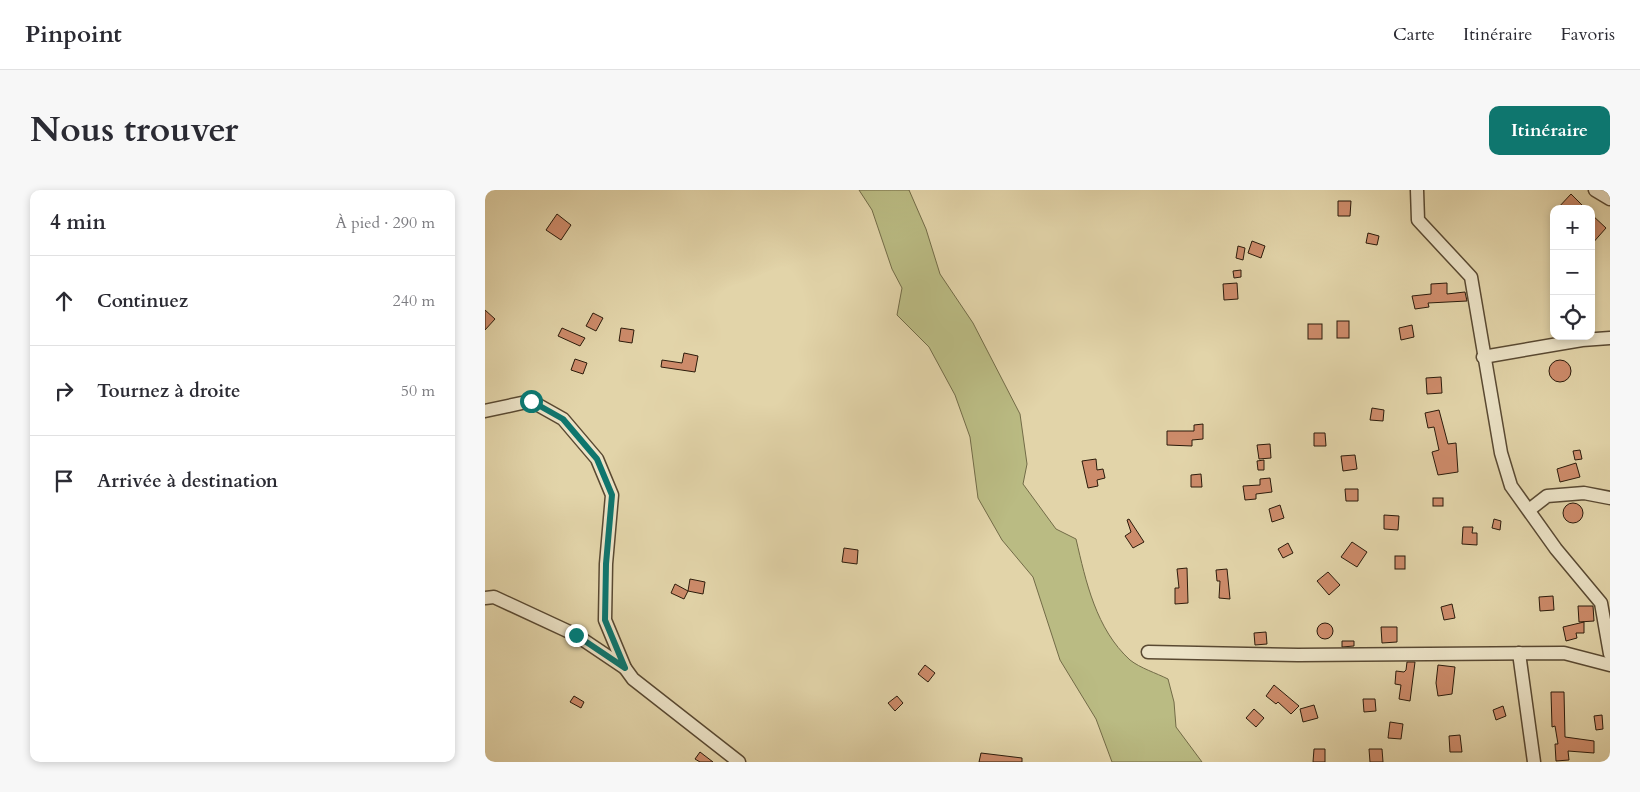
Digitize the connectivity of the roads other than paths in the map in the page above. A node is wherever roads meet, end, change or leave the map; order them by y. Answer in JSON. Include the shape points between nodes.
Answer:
{"nodes":[{"id":1,"x":1417,"y":190,"type":"edge"},
{"id":2,"x":1595,"y":190,"type":"edge"},
{"id":3,"x":1610,"y":199,"type":"edge"},
{"id":4,"x":1610,"y":338,"type":"edge"},
{"id":5,"x":1483,"y":357,"type":"junction"},
{"id":6,"x":485,"y":411,"type":"edge"},
{"id":7,"x":1610,"y":498,"type":"edge"},
{"id":8,"x":1529,"y":510,"type":"junction"},
{"id":9,"x":485,"y":598,"type":"edge"},
{"id":10,"x":1148,"y":652,"type":"dead end"},
{"id":11,"x":1519,"y":653,"type":"junction"},
{"id":12,"x":1610,"y":654,"type":"edge"},
{"id":13,"x":1610,"y":665,"type":"edge"},
{"id":14,"x":625,"y":668,"type":"junction"},
{"id":15,"x":739,"y":762,"type":"edge"},
{"id":16,"x":1534,"y":762,"type":"edge"}],
"edges":[{"from":1,"to":5,"type":"street","via":[[1418,220],[1471,277]]},
{"from":2,"to":3,"type":"street"},
{"from":4,"to":5,"type":"street"},
{"from":5,"to":8,"type":"street","via":[[1501,453],[1511,486]]},
{"from":6,"to":14,"type":"street","via":[[531,401],[563,419],[597,459],[612,495],[605,620]]},
{"from":7,"to":8,"type":"street","via":[[1584,493],[1547,496]]},
{"from":8,"to":12,"type":"street","via":[[1556,549],[1601,603]]},
{"from":9,"to":14,"type":"street","via":[[494,597],[576,635]]},
{"from":10,"to":11,"type":"street","via":[[1298,655]]},
{"from":11,"to":13,"type":"street","via":[[1564,653]]},
{"from":11,"to":16,"type":"street"},
{"from":14,"to":15,"type":"street","via":[[633,679]]}]}
